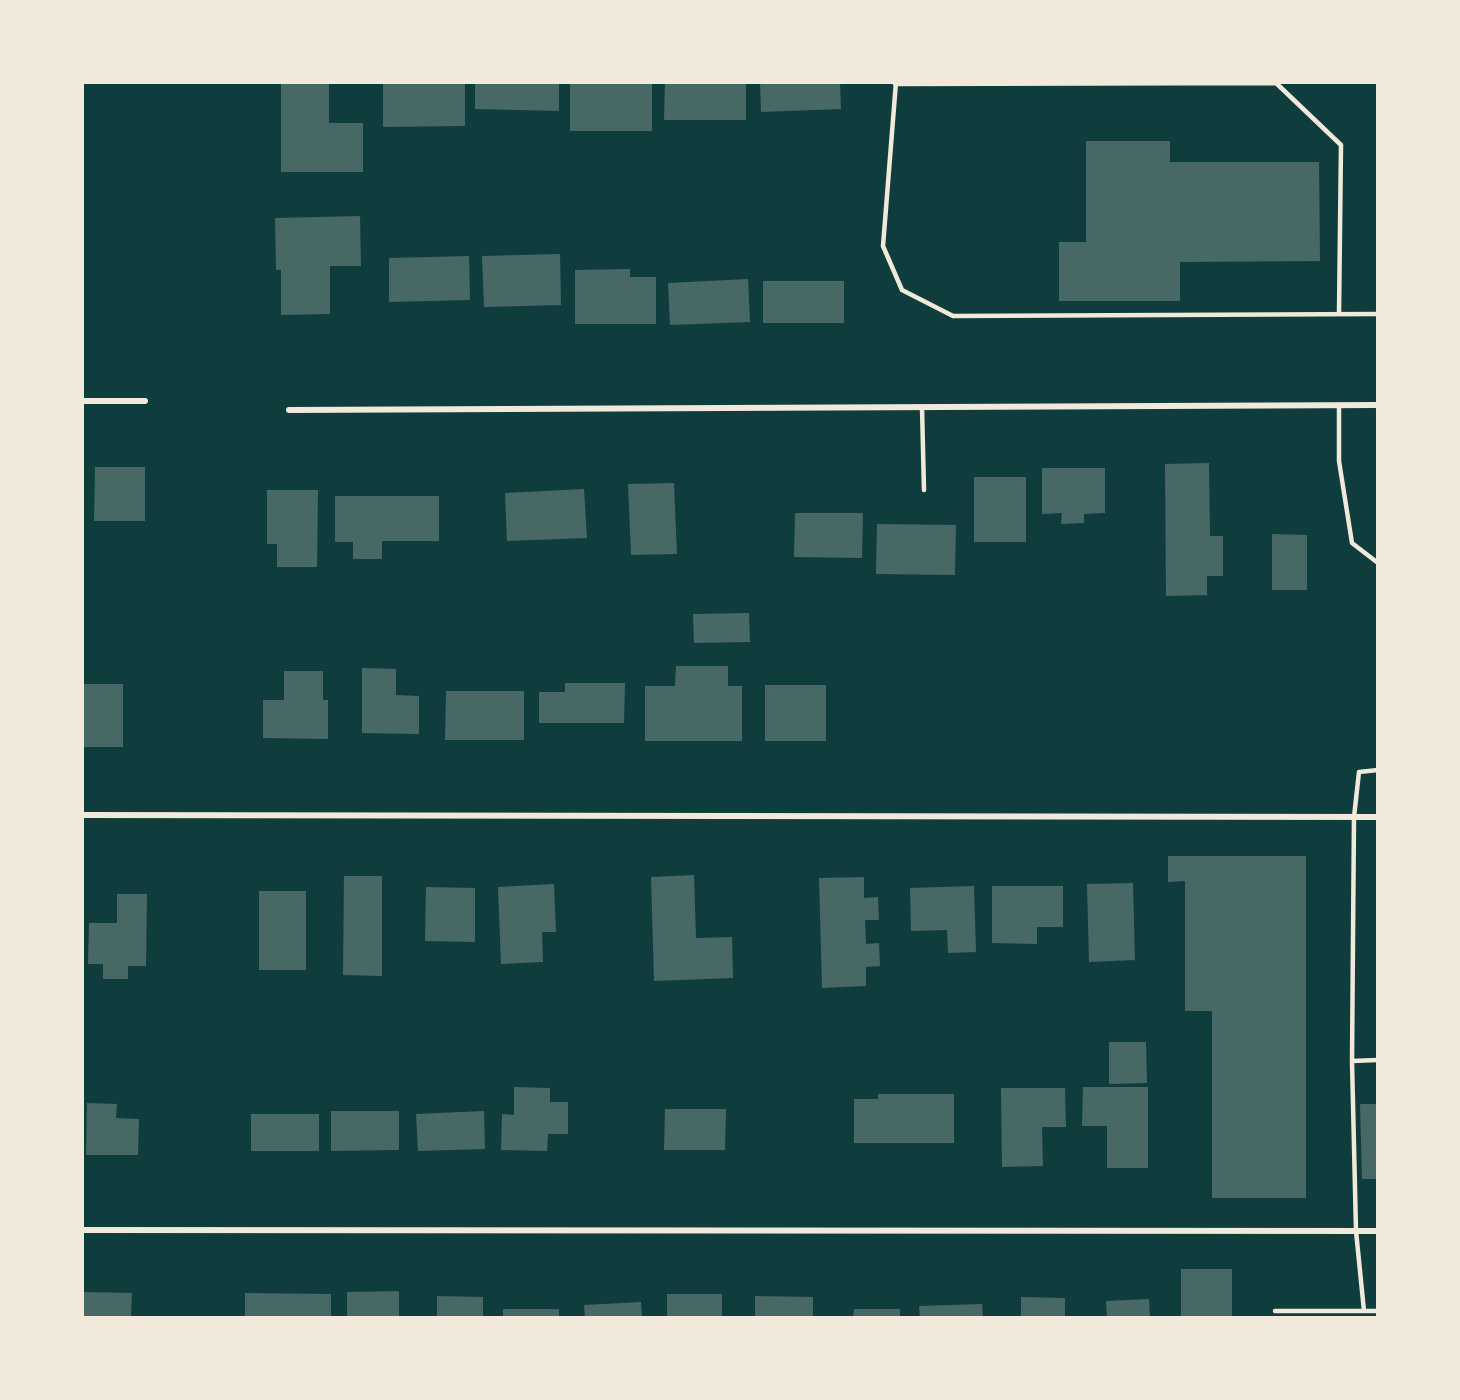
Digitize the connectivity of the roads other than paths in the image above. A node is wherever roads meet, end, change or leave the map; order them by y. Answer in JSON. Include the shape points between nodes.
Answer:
{"nodes":[{"id":1,"x":896,"y":83,"type":"edge"},
{"id":2,"x":1339,"y":314,"type":"junction"},
{"id":3,"x":1377,"y":314,"type":"edge"},
{"id":4,"x":82,"y":401,"type":"edge"},
{"id":5,"x":145,"y":401,"type":"dead end"},
{"id":6,"x":1339,"y":405,"type":"junction"},
{"id":7,"x":1377,"y":405,"type":"edge"},
{"id":8,"x":922,"y":407,"type":"junction"},
{"id":9,"x":289,"y":410,"type":"dead end"},
{"id":10,"x":924,"y":490,"type":"dead end"},
{"id":11,"x":1377,"y":563,"type":"edge"},
{"id":12,"x":1377,"y":770,"type":"edge"},
{"id":13,"x":82,"y":815,"type":"edge"},
{"id":14,"x":1354,"y":817,"type":"junction"},
{"id":15,"x":1377,"y":817,"type":"edge"},
{"id":16,"x":1377,"y":1060,"type":"edge"},
{"id":17,"x":1352,"y":1061,"type":"junction"},
{"id":18,"x":82,"y":1230,"type":"edge"},
{"id":19,"x":1356,"y":1231,"type":"junction"},
{"id":20,"x":1377,"y":1231,"type":"edge"},
{"id":21,"x":1275,"y":1311,"type":"dead end"},
{"id":22,"x":1364,"y":1311,"type":"junction"},
{"id":23,"x":1377,"y":1311,"type":"edge"}],
"edges":[{"from":1,"to":2,"type":"lane","via":[[1276,83],[1341,145]]},
{"from":1,"to":2,"type":"lane","via":[[883,246],[902,290],[953,316]]},
{"from":2,"to":3,"type":"lane"},
{"from":4,"to":5,"type":"street"},
{"from":6,"to":7,"type":"street"},
{"from":6,"to":8,"type":"street"},
{"from":6,"to":11,"type":"lane","via":[[1339,461],[1352,543]]},
{"from":8,"to":9,"type":"street"},
{"from":8,"to":10,"type":"lane"},
{"from":12,"to":14,"type":"lane","via":[[1359,772]]},
{"from":13,"to":14,"type":"street"},
{"from":14,"to":15,"type":"street"},
{"from":14,"to":17,"type":"lane"},
{"from":16,"to":17,"type":"lane"},
{"from":17,"to":19,"type":"lane"},
{"from":18,"to":19,"type":"street"},
{"from":19,"to":20,"type":"street"},
{"from":19,"to":22,"type":"lane"},
{"from":21,"to":22,"type":"lane"},
{"from":22,"to":23,"type":"lane"}]}
